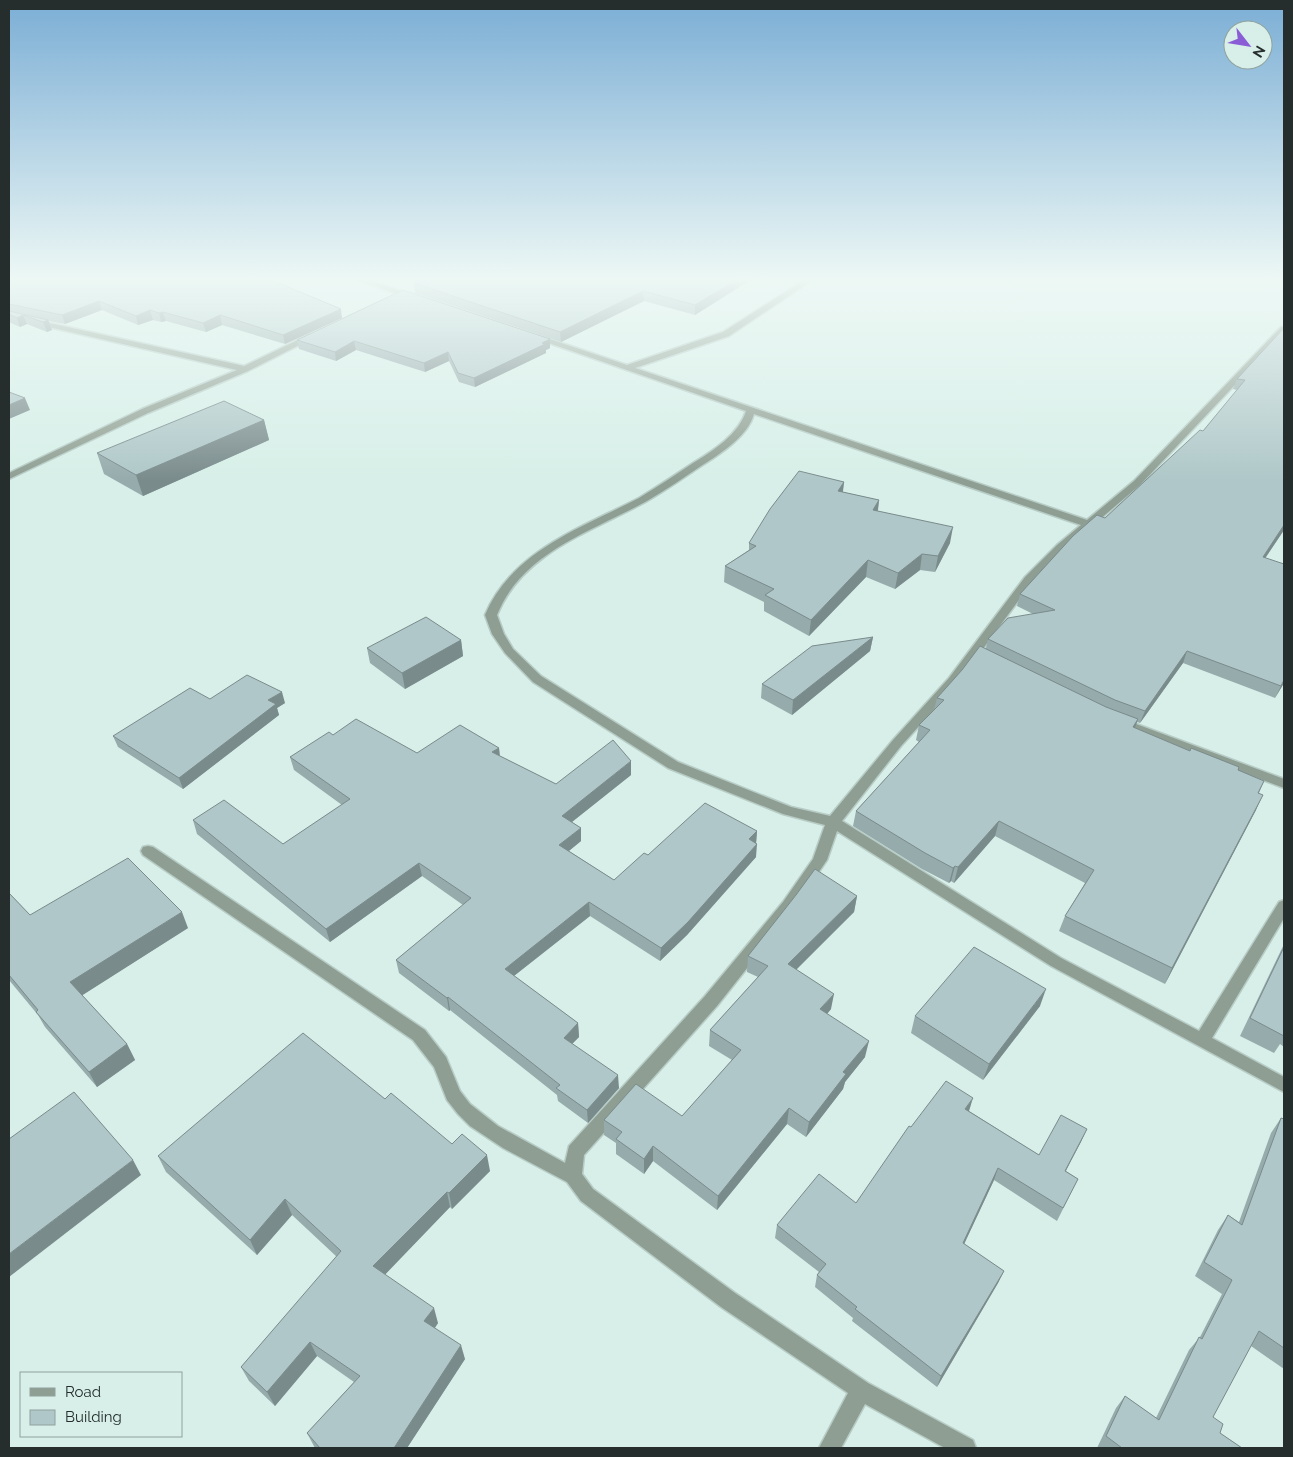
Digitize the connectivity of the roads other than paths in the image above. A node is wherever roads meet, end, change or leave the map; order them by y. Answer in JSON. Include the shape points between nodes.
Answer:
{"nodes":[{"id":1,"x":141,"y":345,"type":"edge"},
{"id":2,"x":294,"y":345,"type":"edge"},
{"id":3,"x":559,"y":345,"type":"edge"},
{"id":4,"x":698,"y":345,"type":"edge"},
{"id":5,"x":1269,"y":345,"type":"edge"},
{"id":6,"x":245,"y":368,"type":"junction"},
{"id":7,"x":627,"y":368,"type":"junction"},
{"id":8,"x":751,"y":409,"type":"junction"},
{"id":9,"x":9,"y":476,"type":"edge"},
{"id":10,"x":1089,"y":524,"type":"junction"},
{"id":11,"x":1106,"y":717,"type":"edge"},
{"id":12,"x":1284,"y":784,"type":"edge"},
{"id":13,"x":833,"y":822,"type":"junction"},
{"id":14,"x":148,"y":851,"type":"dead end"},
{"id":15,"x":1284,"y":906,"type":"edge"},
{"id":16,"x":1202,"y":1041,"type":"junction"},
{"id":17,"x":1284,"y":1085,"type":"edge"},
{"id":18,"x":573,"y":1176,"type":"junction"},
{"id":19,"x":861,"y":1390,"type":"junction"},
{"id":20,"x":830,"y":1448,"type":"edge"},
{"id":21,"x":964,"y":1448,"type":"edge"}],
"edges":[{"from":1,"to":6,"type":"street"},
{"from":2,"to":6,"type":"street"},
{"from":3,"to":7,"type":"street"},
{"from":4,"to":7,"type":"street"},
{"from":5,"to":10,"type":"street","via":[[1137,483]]},
{"from":6,"to":9,"type":"street","via":[[145,411]]},
{"from":7,"to":8,"type":"street"},
{"from":8,"to":10,"type":"street"},
{"from":8,"to":13,"type":"street","via":[[746,423],[716,452],[645,498],[532,559],[500,596],[491,615],[509,650],[537,679],[673,765],[788,810]]},
{"from":10,"to":13,"type":"street","via":[[1029,579],[977,654],[897,743]]},
{"from":11,"to":12,"type":"street"},
{"from":13,"to":16,"type":"street","via":[[1056,962]]},
{"from":13,"to":18,"type":"street","via":[[820,860],[788,906],[711,1001],[575,1152]]},
{"from":14,"to":18,"type":"street","via":[[419,1035],[435,1053],[454,1097],[468,1114]]},
{"from":15,"to":16,"type":"street"},
{"from":16,"to":17,"type":"street"},
{"from":18,"to":19,"type":"street","via":[[587,1195],[640,1235],[728,1300]]},
{"from":19,"to":20,"type":"street"},
{"from":19,"to":21,"type":"street"}]}
